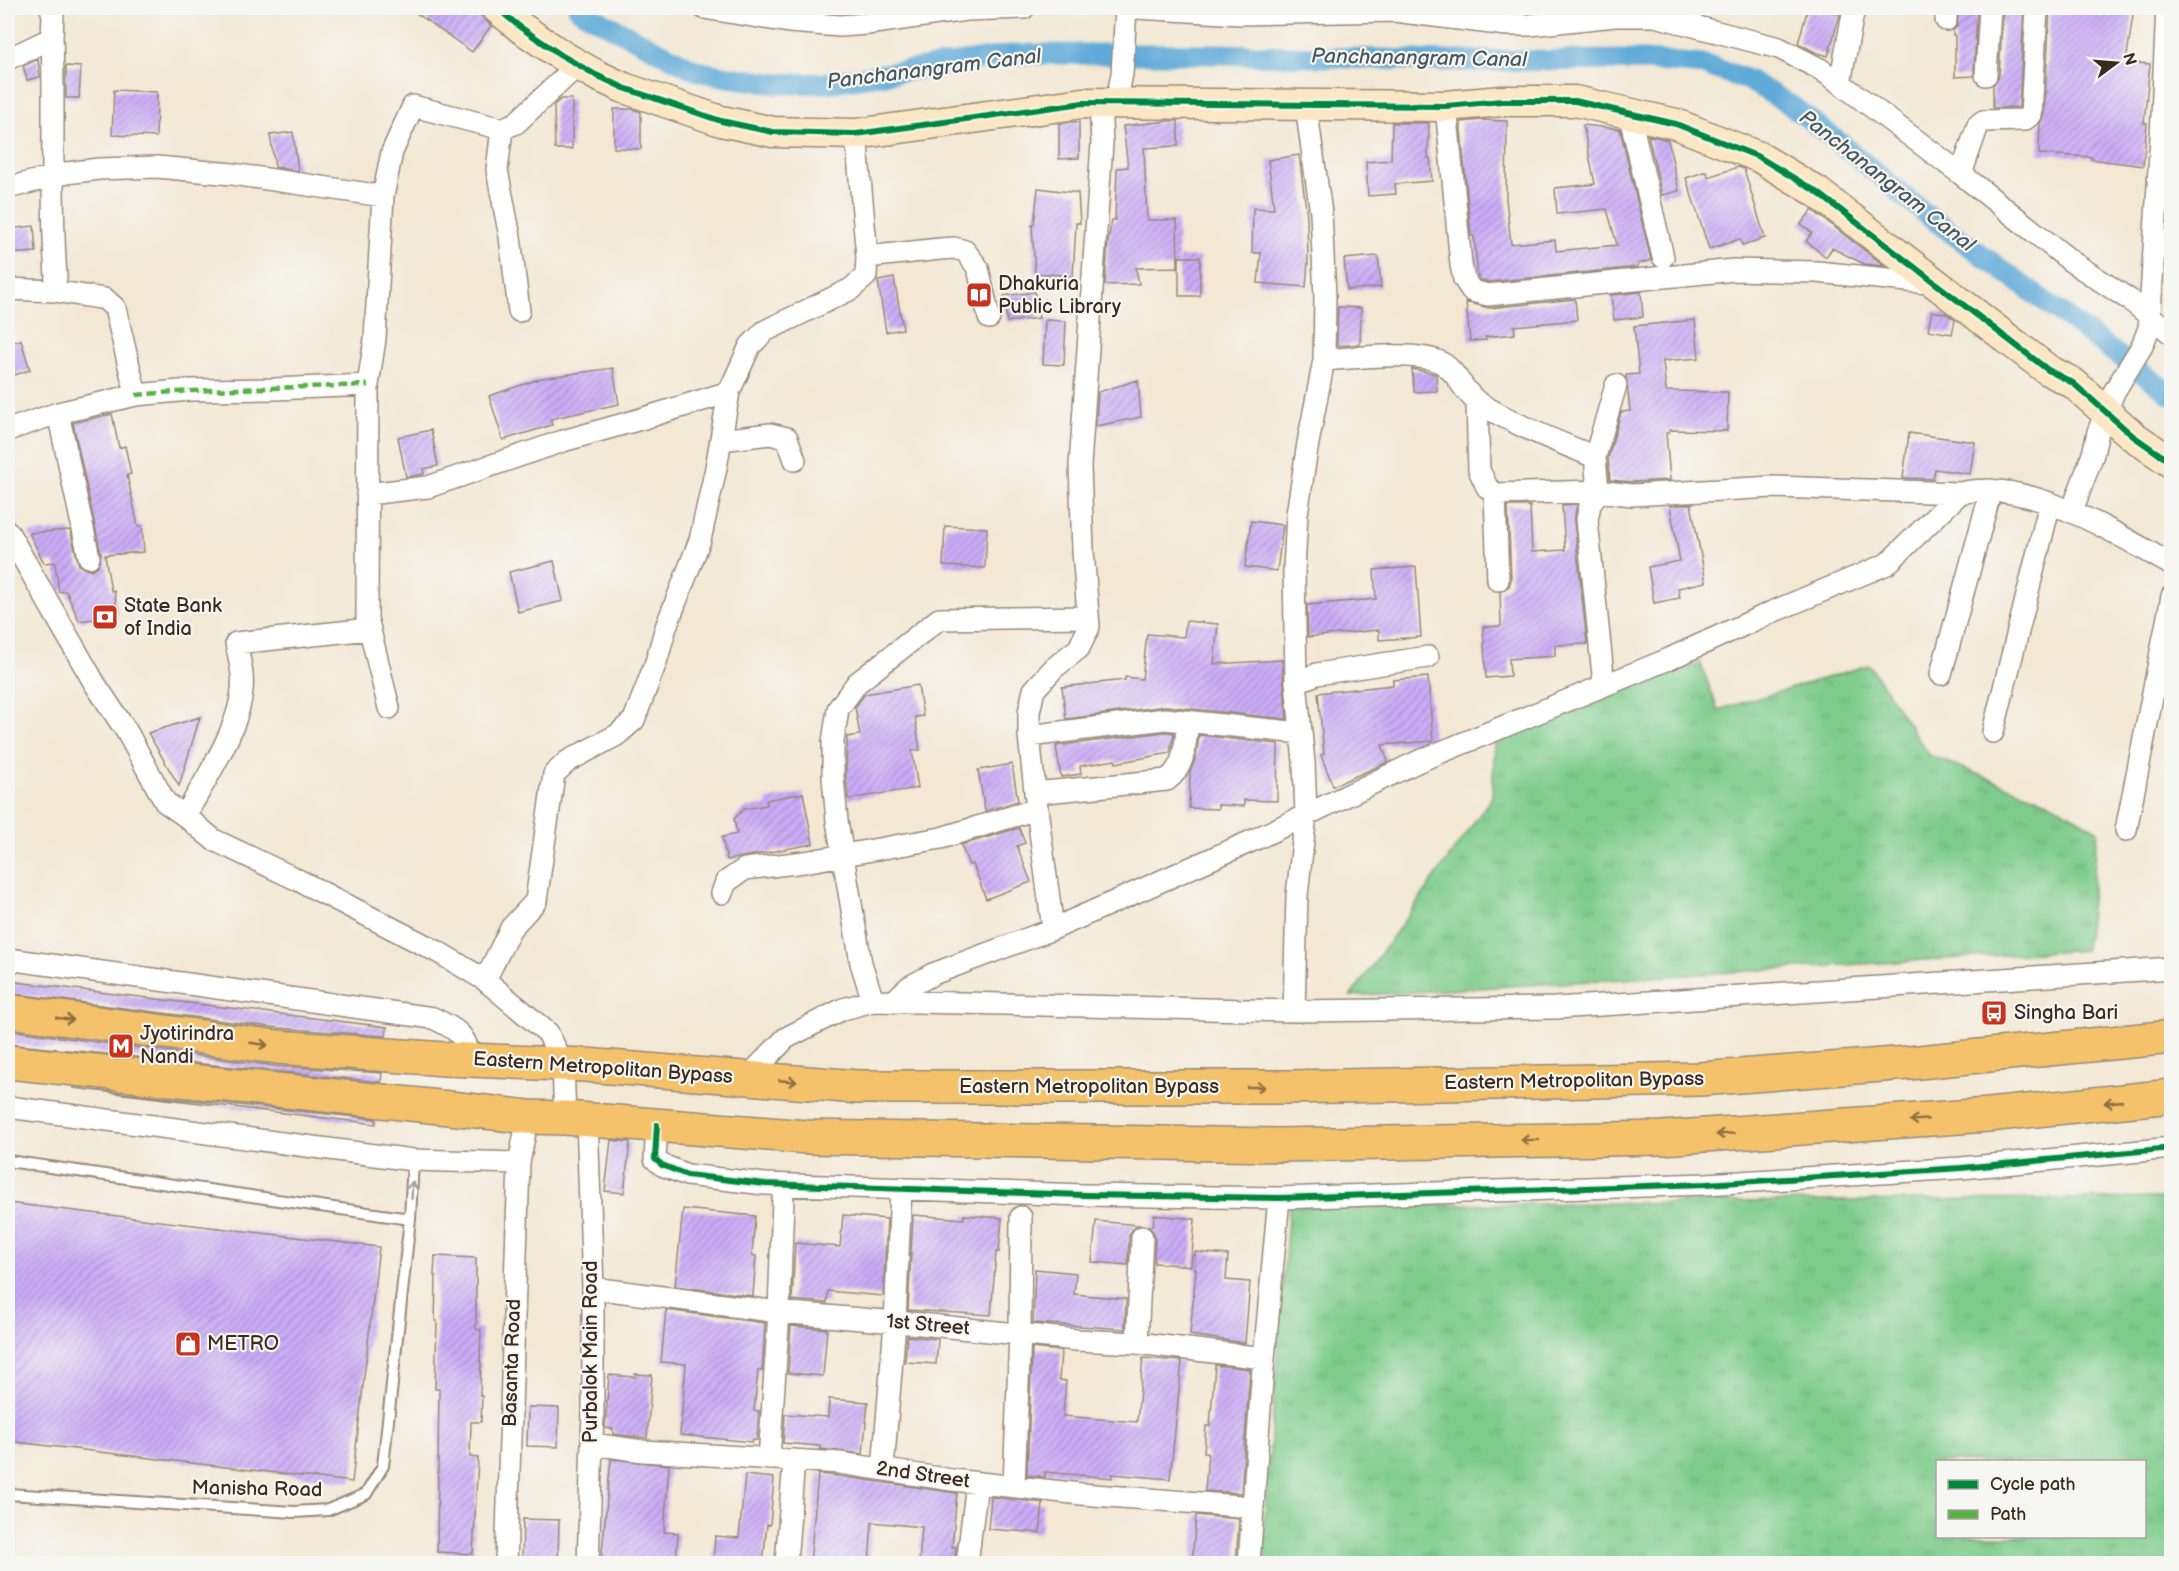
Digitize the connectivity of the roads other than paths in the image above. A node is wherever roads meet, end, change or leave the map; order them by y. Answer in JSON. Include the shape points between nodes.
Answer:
{"nodes":[{"id":1,"x":51,"y":8,"type":"edge"},
{"id":2,"x":497,"y":8,"type":"edge"},
{"id":3,"x":704,"y":8,"type":"edge"},
{"id":4,"x":1024,"y":8,"type":"edge"},
{"id":5,"x":1136,"y":8,"type":"edge"},
{"id":6,"x":1854,"y":8,"type":"edge"},
{"id":7,"x":1990,"y":8,"type":"edge"},
{"id":8,"x":2037,"y":8,"type":"edge"},
{"id":9,"x":2167,"y":8,"type":"edge"},
{"id":10,"x":761,"y":12,"type":"edge"},
{"id":11,"x":1531,"y":16,"type":"edge"},
{"id":12,"x":1125,"y":18,"type":"edge"},
{"id":13,"x":52,"y":38,"type":"junction"},
{"id":14,"x":8,"y":59,"type":"edge"},
{"id":15,"x":578,"y":64,"type":"junction"},
{"id":16,"x":1986,"y":75,"type":"dead end"},
{"id":17,"x":1840,"y":83,"type":"junction"},
{"id":18,"x":1108,"y":104,"type":"junction"},
{"id":19,"x":1306,"y":106,"type":"junction"},
{"id":20,"x":1446,"y":106,"type":"junction"},
{"id":21,"x":1629,"y":112,"type":"junction"},
{"id":22,"x":502,"y":129,"type":"junction"},
{"id":23,"x":856,"y":134,"type":"junction"},
{"id":24,"x":2166,"y":138,"type":"edge"},
{"id":25,"x":1961,"y":174,"type":"junction"},
{"id":26,"x":51,"y":177,"type":"junction"},
{"id":27,"x":8,"y":188,"type":"edge"},
{"id":28,"x":383,"y":196,"type":"junction"},
{"id":29,"x":867,"y":257,"type":"junction"},
{"id":30,"x":1663,"y":257,"type":"dead end"},
{"id":31,"x":1938,"y":284,"type":"junction"},
{"id":32,"x":8,"y":289,"type":"edge"},
{"id":33,"x":54,"y":291,"type":"junction"},
{"id":34,"x":519,"y":311,"type":"dead end"},
{"id":35,"x":2150,"y":316,"type":"junction"},
{"id":36,"x":989,"y":318,"type":"dead end"},
{"id":37,"x":2172,"y":334,"type":"edge"},
{"id":38,"x":1324,"y":360,"type":"junction"},
{"id":39,"x":368,"y":385,"type":"junction"},
{"id":40,"x":1616,"y":385,"type":"dead end"},
{"id":41,"x":729,"y":392,"type":"junction"},
{"id":42,"x":136,"y":395,"type":"junction"},
{"id":43,"x":1477,"y":402,"type":"junction"},
{"id":44,"x":2110,"y":402,"type":"junction"},
{"id":45,"x":58,"y":413,"type":"junction"},
{"id":46,"x":8,"y":430,"type":"edge"},
{"id":47,"x":721,"y":440,"type":"junction"},
{"id":48,"x":1595,"y":457,"type":"junction"},
{"id":49,"x":795,"y":460,"type":"dead end"},
{"id":50,"x":2172,"y":463,"type":"edge"},
{"id":51,"x":1991,"y":490,"type":"junction"},
{"id":52,"x":1598,"y":491,"type":"junction"},
{"id":53,"x":1960,"y":493,"type":"junction"},
{"id":54,"x":367,"y":494,"type":"junction"},
{"id":55,"x":1495,"y":494,"type":"junction"},
{"id":56,"x":2050,"y":503,"type":"junction"},
{"id":57,"x":2072,"y":511,"type":"junction"},
{"id":58,"x":8,"y":532,"type":"edge"},
{"id":59,"x":89,"y":557,"type":"dead end"},
{"id":60,"x":2172,"y":565,"type":"edge"},
{"id":61,"x":1497,"y":580,"type":"dead end"},
{"id":62,"x":2172,"y":596,"type":"edge"},
{"id":63,"x":1088,"y":617,"type":"junction"},
{"id":64,"x":370,"y":629,"type":"junction"},
{"id":65,"x":1428,"y":657,"type":"dead end"},
{"id":66,"x":1941,"y":674,"type":"dead end"},
{"id":67,"x":1296,"y":682,"type":"junction"},
{"id":68,"x":1604,"y":686,"type":"junction"},
{"id":69,"x":389,"y":708,"type":"dead end"},
{"id":70,"x":1188,"y":722,"type":"junction"},
{"id":71,"x":1993,"y":732,"type":"dead end"},
{"id":72,"x":1301,"y":733,"type":"junction"},
{"id":73,"x":1029,"y":736,"type":"junction"},
{"id":74,"x":1036,"y":801,"type":"junction"},
{"id":75,"x":1306,"y":814,"type":"junction"},
{"id":76,"x":185,"y":816,"type":"junction"},
{"id":77,"x":2126,"y":830,"type":"dead end"},
{"id":78,"x":842,"y":855,"type":"junction"},
{"id":79,"x":722,"y":893,"type":"dead end"},
{"id":80,"x":1053,"y":929,"type":"junction"},
{"id":81,"x":8,"y":959,"type":"edge"},
{"id":82,"x":2172,"y":968,"type":"edge"},
{"id":83,"x":485,"y":980,"type":"junction"},
{"id":84,"x":883,"y":1002,"type":"junction"},
{"id":85,"x":8,"y":1011,"type":"edge"},
{"id":86,"x":1294,"y":1011,"type":"junction"},
{"id":87,"x":2172,"y":1037,"type":"edge"},
{"id":88,"x":468,"y":1060,"type":"junction"},
{"id":89,"x":8,"y":1062,"type":"edge"},
{"id":90,"x":563,"y":1064,"type":"junction"},
{"id":91,"x":747,"y":1078,"type":"junction"},
{"id":92,"x":2172,"y":1096,"type":"edge"},
{"id":93,"x":8,"y":1107,"type":"edge"},
{"id":94,"x":528,"y":1118,"type":"junction"},
{"id":95,"x":657,"y":1125,"type":"junction"},
{"id":96,"x":580,"y":1126,"type":"junction"},
{"id":97,"x":2172,"y":1148,"type":"edge"},
{"id":98,"x":8,"y":1161,"type":"edge"},
{"id":99,"x":413,"y":1161,"type":"junction"},
{"id":100,"x":519,"y":1162,"type":"junction"},
{"id":101,"x":901,"y":1188,"type":"junction"},
{"id":102,"x":1279,"y":1198,"type":"junction"},
{"id":103,"x":783,"y":1199,"type":"dead end"},
{"id":104,"x":1022,"y":1217,"type":"dead end"},
{"id":105,"x":410,"y":1220,"type":"junction"},
{"id":106,"x":1142,"y":1237,"type":"dead end"},
{"id":107,"x":593,"y":1288,"type":"junction"},
{"id":108,"x":779,"y":1312,"type":"junction"},
{"id":109,"x":895,"y":1322,"type":"junction"},
{"id":110,"x":1020,"y":1333,"type":"junction"},
{"id":111,"x":1137,"y":1343,"type":"junction"},
{"id":112,"x":1264,"y":1358,"type":"junction"},
{"id":113,"x":592,"y":1444,"type":"junction"},
{"id":114,"x":769,"y":1459,"type":"junction"},
{"id":115,"x":794,"y":1460,"type":"junction"},
{"id":116,"x":883,"y":1469,"type":"junction"},
{"id":117,"x":977,"y":1483,"type":"junction"},
{"id":118,"x":1014,"y":1486,"type":"junction"},
{"id":119,"x":8,"y":1494,"type":"edge"},
{"id":120,"x":1253,"y":1507,"type":"junction"},
{"id":121,"x":506,"y":1563,"type":"edge"},
{"id":122,"x":588,"y":1563,"type":"edge"},
{"id":123,"x":786,"y":1563,"type":"edge"},
{"id":124,"x":967,"y":1563,"type":"edge"},
{"id":125,"x":1249,"y":1563,"type":"edge"}],
"edges":[{"from":1,"to":13,"type":"street"},
{"from":2,"to":15,"type":"street"},
{"from":3,"to":10,"type":"street"},
{"from":4,"to":10,"type":"street","via":[[966,10],[840,26],[817,26]]},
{"from":5,"to":11,"type":"street","via":[[1241,14],[1394,11],[1475,23]]},
{"from":6,"to":17,"type":"street"},
{"from":7,"to":16,"type":"street"},
{"from":8,"to":25,"type":"street","via":[[2031,115],[2024,120],[1983,121],[1978,125]]},
{"from":9,"to":24,"type":"street"},
{"from":11,"to":17,"type":"street","via":[[1655,16],[1779,48]]},
{"from":12,"to":18,"type":"street","via":[[1122,74]]},
{"from":13,"to":14,"type":"street"},
{"from":13,"to":26,"type":"street"},
{"from":15,"to":22,"type":"street","via":[[516,123]]},
{"from":15,"to":23,"type":"street","via":[[624,88],[721,121],[773,132]]},
{"from":17,"to":25,"type":"street"},
{"from":18,"to":19,"type":"street"},
{"from":18,"to":23,"type":"street","via":[[1083,103]]},
{"from":18,"to":63,"type":"street","via":[[1080,466]]},
{"from":19,"to":20,"type":"street"},
{"from":19,"to":38,"type":"street","via":[[1321,213]]},
{"from":20,"to":21,"type":"street","via":[[1575,101]]},
{"from":20,"to":31,"type":"street","via":[[1461,266],[1472,291],[1488,295],[1734,270],[1817,272]]},
{"from":21,"to":30,"type":"street"},
{"from":21,"to":31,"type":"street","via":[[1676,124],[1759,157],[1817,192]]},
{"from":22,"to":28,"type":"street","via":[[412,106],[392,152]]},
{"from":22,"to":34,"type":"street","via":[[497,170]]},
{"from":23,"to":29,"type":"street"},
{"from":24,"to":35,"type":"street"},
{"from":25,"to":35,"type":"street","via":[[2072,262]]},
{"from":26,"to":27,"type":"street"},
{"from":26,"to":28,"type":"street","via":[[99,168],[157,167]]},
{"from":26,"to":33,"type":"street"},
{"from":28,"to":39,"type":"street","via":[[375,339]]},
{"from":29,"to":36,"type":"street","via":[[954,248],[965,251],[978,268]]},
{"from":29,"to":41,"type":"street","via":[[866,276],[851,289],[765,331],[750,346]]},
{"from":31,"to":44,"type":"street","via":[[2048,370]]},
{"from":32,"to":33,"type":"street"},
{"from":33,"to":42,"type":"street","via":[[105,299],[115,308]]},
{"from":35,"to":37,"type":"street"},
{"from":35,"to":44,"type":"street","via":[[2142,346]]},
{"from":38,"to":43,"type":"street","via":[[1412,356],[1438,362],[1452,370]]},
{"from":38,"to":67,"type":"street","via":[[1297,514]]},
{"from":39,"to":42,"type":"street"},
{"from":39,"to":54,"type":"street"},
{"from":40,"to":48,"type":"street"},
{"from":41,"to":47,"type":"street"},
{"from":41,"to":54,"type":"street","via":[[563,441],[428,487]]},
{"from":42,"to":45,"type":"street"},
{"from":43,"to":48,"type":"street"},
{"from":43,"to":55,"type":"street","via":[[1479,470],[1486,487]]},
{"from":44,"to":50,"type":"street","via":[[2133,436]]},
{"from":44,"to":57,"type":"street"},
{"from":45,"to":46,"type":"street"},
{"from":45,"to":59,"type":"street"},
{"from":47,"to":49,"type":"street","via":[[770,434],[787,438]]},
{"from":47,"to":83,"type":"street","via":[[700,540],[634,720],[554,774],[536,901],[511,928]]},
{"from":48,"to":52,"type":"street"},
{"from":51,"to":53,"type":"street"},
{"from":51,"to":56,"type":"street"},
{"from":51,"to":66,"type":"street"},
{"from":52,"to":53,"type":"street","via":[[1632,495],[1805,487]]},
{"from":52,"to":55,"type":"street"},
{"from":52,"to":68,"type":"street","via":[[1587,520]]},
{"from":53,"to":68,"type":"street","via":[[1887,564]]},
{"from":54,"to":64,"type":"street"},
{"from":55,"to":61,"type":"street"},
{"from":56,"to":57,"type":"street"},
{"from":56,"to":71,"type":"street"},
{"from":57,"to":60,"type":"street"},
{"from":58,"to":76,"type":"street","via":[[165,802]]},
{"from":62,"to":77,"type":"street"},
{"from":63,"to":73,"type":"street","via":[[1089,627],[1079,648],[1034,690]]},
{"from":63,"to":78,"type":"street","via":[[939,619],[857,683],[838,709],[833,742]]},
{"from":64,"to":69,"type":"street"},
{"from":64,"to":76,"type":"street","via":[[236,643],[243,676],[234,724]]},
{"from":65,"to":67,"type":"street","via":[[1317,674]]},
{"from":67,"to":72,"type":"street"},
{"from":68,"to":75,"type":"street","via":[[1417,762]]},
{"from":70,"to":72,"type":"street"},
{"from":70,"to":73,"type":"street","via":[[1140,721]]},
{"from":70,"to":74,"type":"street","via":[[1181,764],[1167,780]]},
{"from":72,"to":75,"type":"street"},
{"from":73,"to":74,"type":"street"},
{"from":74,"to":78,"type":"street","via":[[941,838]]},
{"from":74,"to":80,"type":"street"},
{"from":75,"to":80,"type":"street"},
{"from":75,"to":86,"type":"street","via":[[1297,896]]},
{"from":76,"to":83,"type":"street","via":[[214,840],[438,952]]},
{"from":78,"to":79,"type":"street","via":[[745,869],[726,882]]},
{"from":78,"to":84,"type":"street","via":[[861,963]]},
{"from":80,"to":84,"type":"street","via":[[933,974]]},
{"from":81,"to":88,"type":"street","via":[[433,1018],[455,1029],[469,1050]]},
{"from":82,"to":86,"type":"street","via":[[1555,1008]]},
{"from":83,"to":90,"type":"street","via":[[548,1033]]},
{"from":84,"to":86,"type":"street"},
{"from":84,"to":91,"type":"street","via":[[843,1009],[786,1038]]},
{"from":85,"to":88,"type":"main road","name":"Eastern Metropolitan Bypass","one_way":true,"via":[[277,1047]]},
{"from":91,"to":87,"type":"main road","name":"Eastern Metropolitan Bypass","one_way":true,"via":[[858,1087],[1299,1087],[1700,1078],[1908,1063]]},
{"from":88,"to":90,"type":"main road","name":"Eastern Metropolitan Bypass"},
{"from":89,"to":94,"type":"main road"},
{"from":90,"to":91,"type":"main road","name":"Eastern Metropolitan Bypass"},
{"from":90,"to":96,"type":"street","name":"Purbalok Main Road"},
{"from":92,"to":95,"type":"main road","one_way":true,"via":[[1988,1115],[1662,1138],[1280,1145],[807,1137]]},
{"from":93,"to":99,"type":"street"},
{"from":94,"to":96,"type":"main road"},
{"from":94,"to":100,"type":"street","name":"Basanta Road"},
{"from":95,"to":96,"type":"main road"},
{"from":95,"to":101,"type":"street","via":[[655,1159],[687,1175],[765,1184]]},
{"from":96,"to":107,"type":"street","name":"Purbalok Main Road"},
{"from":97,"to":102,"type":"street","via":[[1961,1168],[1718,1183]]},
{"from":98,"to":105,"type":"lane"},
{"from":99,"to":100,"type":"street"},
{"from":105,"to":99,"type":"lane","name":"Manisha Road","one_way":true},
{"from":100,"to":121,"type":"street","name":"Basanta Road"},
{"from":101,"to":102,"type":"street"},
{"from":101,"to":109,"type":"street"},
{"from":102,"to":112,"type":"street"},
{"from":103,"to":108,"type":"street"},
{"from":104,"to":110,"type":"street"},
{"from":105,"to":119,"type":"lane","name":"Manisha Road","via":[[383,1466],[366,1494],[328,1510],[294,1512]]},
{"from":106,"to":111,"type":"street"},
{"from":107,"to":108,"type":"street","name":"1st Street"},
{"from":107,"to":113,"type":"street","name":"Purbalok Main Road"},
{"from":108,"to":109,"type":"street","name":"1st Street"},
{"from":108,"to":114,"type":"street"},
{"from":109,"to":110,"type":"street","name":"1st Street"},
{"from":109,"to":116,"type":"street"},
{"from":110,"to":111,"type":"street","name":"1st Street"},
{"from":110,"to":118,"type":"street"},
{"from":111,"to":112,"type":"street","name":"1st Street"},
{"from":112,"to":120,"type":"street"},
{"from":113,"to":114,"type":"street","name":"2nd Street"},
{"from":113,"to":122,"type":"street","name":"Purbalok Main Road"},
{"from":114,"to":115,"type":"street","name":"2nd Street"},
{"from":115,"to":116,"type":"street","name":"2nd Street"},
{"from":115,"to":123,"type":"street"},
{"from":116,"to":117,"type":"street","name":"2nd Street"},
{"from":117,"to":118,"type":"street","name":"2nd Street"},
{"from":117,"to":124,"type":"street"},
{"from":118,"to":120,"type":"street","name":"2nd Street"},
{"from":120,"to":125,"type":"street"}]}
